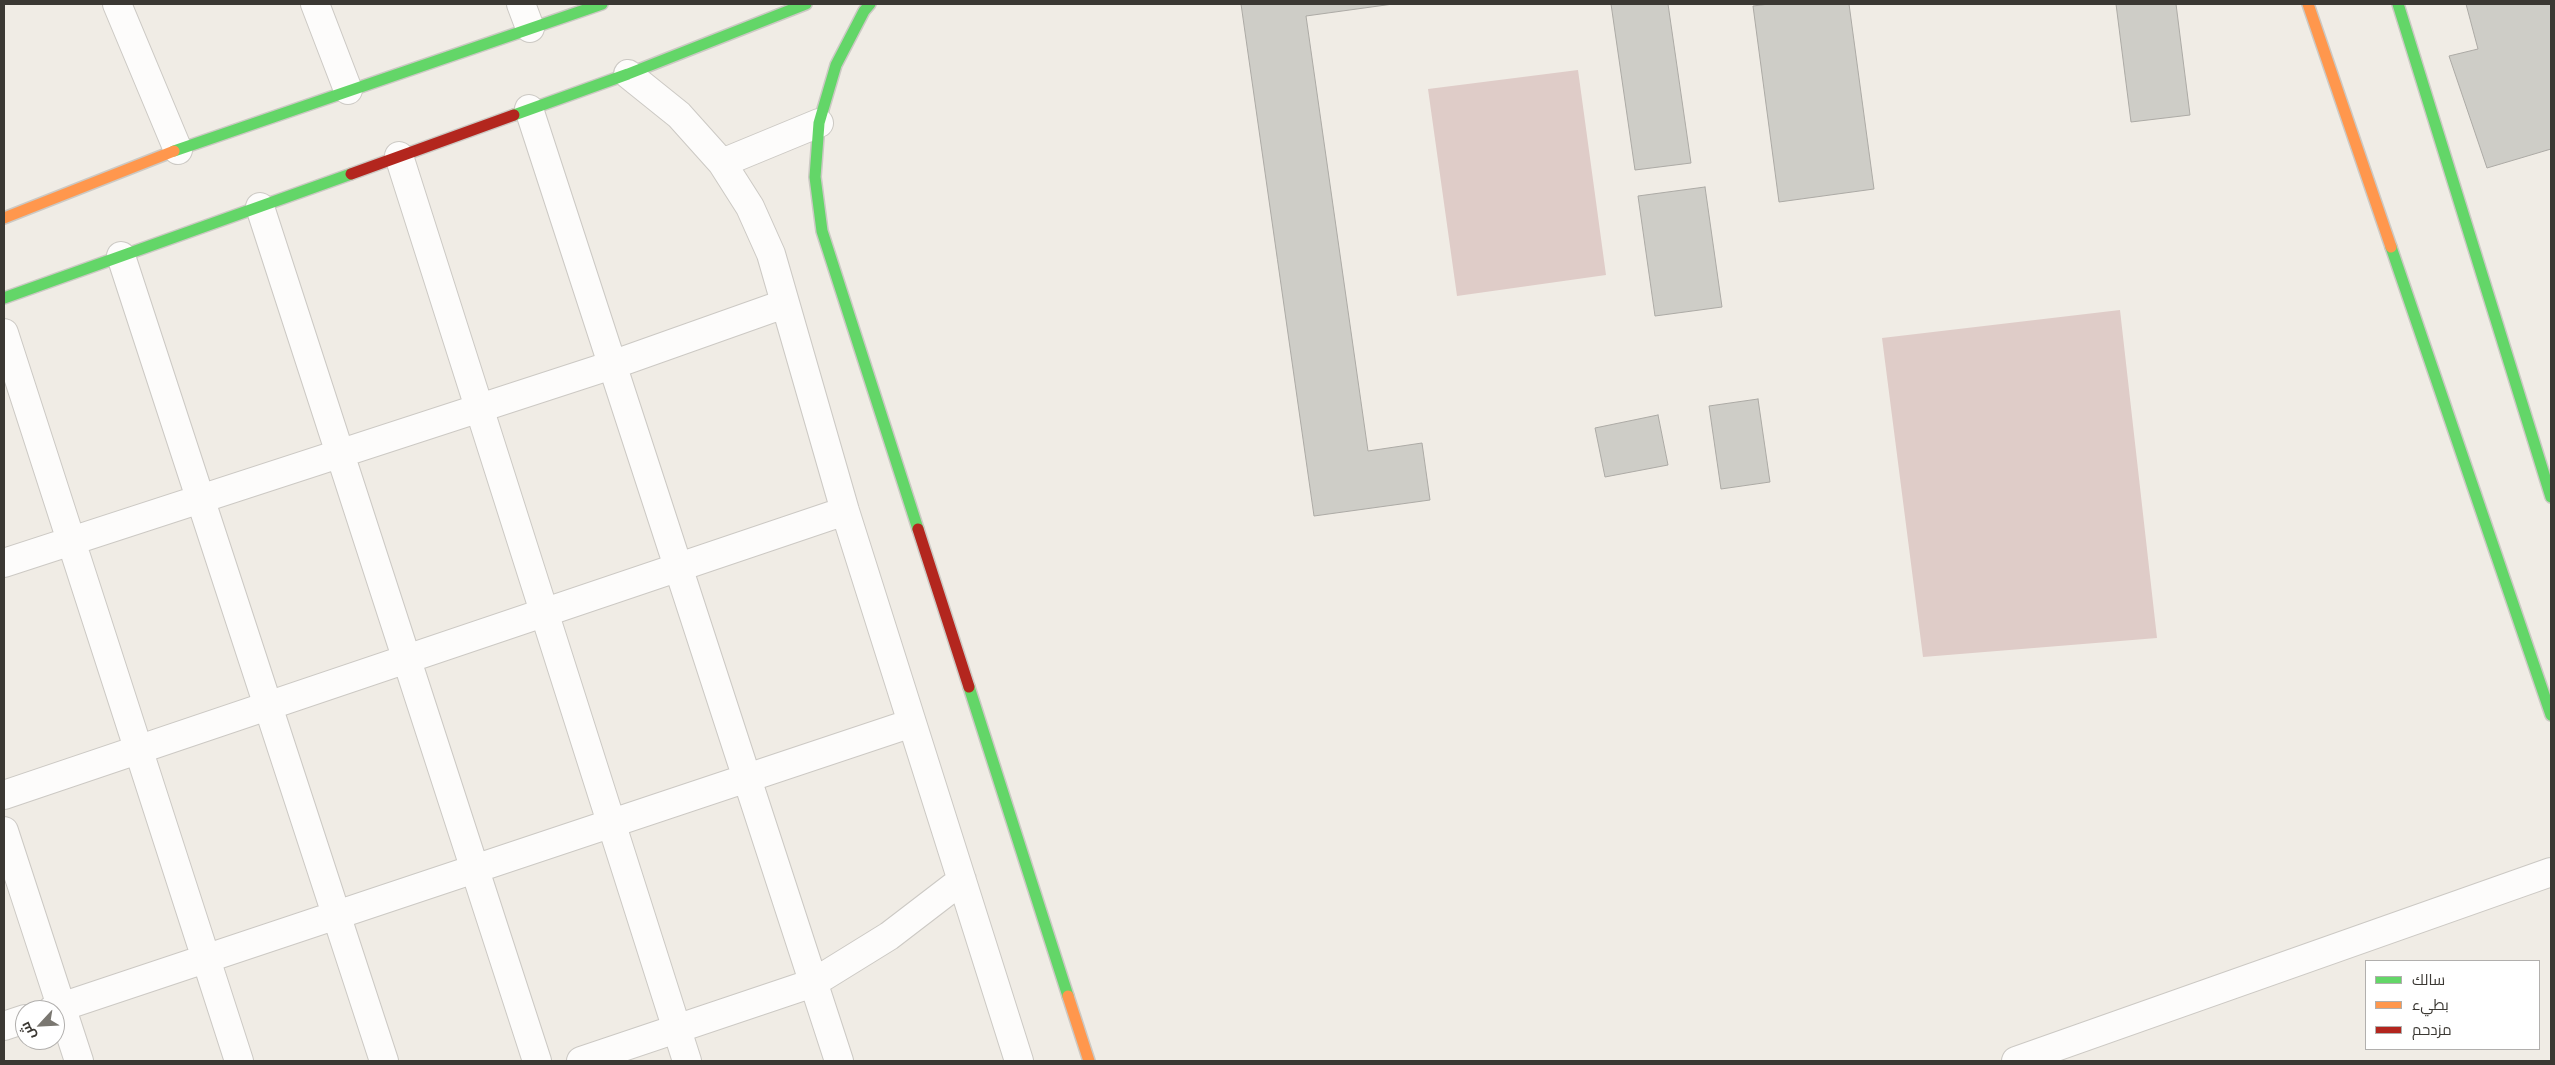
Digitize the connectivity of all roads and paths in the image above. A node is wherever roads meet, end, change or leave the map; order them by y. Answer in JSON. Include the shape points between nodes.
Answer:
{"nodes":[{"id":1,"x":117,"y":4,"type":"edge"},
{"id":2,"x":315,"y":4,"type":"edge"},
{"id":3,"x":602,"y":4,"type":"edge"},
{"id":4,"x":806,"y":4,"type":"edge"},
{"id":5,"x":870,"y":4,"type":"edge"},
{"id":6,"x":2308,"y":4,"type":"edge"},
{"id":7,"x":2398,"y":4,"type":"edge"},
{"id":8,"x":526,"y":16,"type":"edge"},
{"id":9,"x":628,"y":74,"type":"junction"},
{"id":10,"x":348,"y":90,"type":"junction"},
{"id":11,"x":530,"y":109,"type":"junction"},
{"id":12,"x":819,"y":123,"type":"junction"},
{"id":13,"x":178,"y":150,"type":"junction"},
{"id":14,"x":399,"y":156,"type":"junction"},
{"id":15,"x":722,"y":163,"type":"junction"},
{"id":16,"x":260,"y":207,"type":"junction"},
{"id":17,"x":4,"y":218,"type":"edge"},
{"id":18,"x":121,"y":256,"type":"junction"},
{"id":19,"x":4,"y":298,"type":"edge"},
{"id":20,"x":784,"y":304,"type":"junction"},
{"id":21,"x":4,"y":333,"type":"edge"},
{"id":22,"x":612,"y":365,"type":"junction"},
{"id":23,"x":479,"y":408,"type":"junction"},
{"id":24,"x":340,"y":453,"type":"junction"},
{"id":25,"x":2551,"y":496,"type":"edge"},
{"id":26,"x":201,"y":499,"type":"junction"},
{"id":27,"x":845,"y":511,"type":"junction"},
{"id":28,"x":71,"y":541,"type":"junction"},
{"id":29,"x":4,"y":563,"type":"edge"},
{"id":30,"x":678,"y":567,"type":"junction"},
{"id":31,"x":544,"y":612,"type":"junction"},
{"id":32,"x":406,"y":659,"type":"junction"},
{"id":33,"x":268,"y":706,"type":"junction"},
{"id":34,"x":2551,"y":716,"type":"edge"},
{"id":35,"x":912,"y":723,"type":"junction"},
{"id":36,"x":139,"y":749,"type":"junction"},
{"id":37,"x":746,"y":778,"type":"junction"},
{"id":38,"x":4,"y":795,"type":"edge"},
{"id":39,"x":611,"y":824,"type":"junction"},
{"id":40,"x":4,"y":831,"type":"edge"},
{"id":41,"x":475,"y":868,"type":"junction"},
{"id":42,"x":2551,"y":872,"type":"edge"},
{"id":43,"x":962,"y":880,"type":"junction"},
{"id":44,"x":336,"y":915,"type":"junction"},
{"id":45,"x":206,"y":959,"type":"junction"},
{"id":46,"x":813,"y":982,"type":"junction"},
{"id":47,"x":54,"y":1000,"type":"edge"},
{"id":48,"x":65,"y":1006,"type":"edge"},
{"id":49,"x":65,"y":1028,"type":"edge"},
{"id":50,"x":677,"y":1029,"type":"junction"},
{"id":51,"x":79,"y":1061,"type":"edge"},
{"id":52,"x":239,"y":1061,"type":"edge"},
{"id":53,"x":384,"y":1061,"type":"edge"},
{"id":54,"x":537,"y":1061,"type":"edge"},
{"id":55,"x":581,"y":1061,"type":"edge"},
{"id":56,"x":687,"y":1061,"type":"edge"},
{"id":57,"x":839,"y":1061,"type":"edge"},
{"id":58,"x":1019,"y":1061,"type":"edge"},
{"id":59,"x":1090,"y":1061,"type":"edge"},
{"id":60,"x":2016,"y":1061,"type":"edge"}],
"edges":[{"from":1,"to":13,"type":"street"},
{"from":2,"to":10,"type":"street"},
{"from":3,"to":8,"type":"street"},
{"from":4,"to":9,"type":"street"},
{"from":5,"to":12,"type":"street","via":[[836,65]]},
{"from":6,"to":34,"type":"street"},
{"from":7,"to":25,"type":"street"},
{"from":8,"to":10,"type":"street"},
{"from":9,"to":11,"type":"street"},
{"from":9,"to":15,"type":"street","via":[[679,115]]},
{"from":10,"to":13,"type":"street"},
{"from":11,"to":14,"type":"street"},
{"from":11,"to":22,"type":"street"},
{"from":12,"to":15,"type":"street"},
{"from":12,"to":59,"type":"street","via":[[815,177],[822,231]]},
{"from":13,"to":17,"type":"street"},
{"from":14,"to":16,"type":"street"},
{"from":14,"to":23,"type":"street"},
{"from":15,"to":20,"type":"street","via":[[750,207],[770,254]]},
{"from":16,"to":18,"type":"street"},
{"from":16,"to":24,"type":"street"},
{"from":18,"to":19,"type":"street"},
{"from":18,"to":26,"type":"street"},
{"from":20,"to":22,"type":"street"},
{"from":20,"to":27,"type":"street"},
{"from":21,"to":28,"type":"street"},
{"from":22,"to":23,"type":"street"},
{"from":22,"to":30,"type":"street"},
{"from":23,"to":24,"type":"street"},
{"from":23,"to":31,"type":"street"},
{"from":24,"to":26,"type":"street"},
{"from":24,"to":32,"type":"street"},
{"from":26,"to":28,"type":"street"},
{"from":26,"to":33,"type":"street"},
{"from":27,"to":30,"type":"street"},
{"from":27,"to":35,"type":"street"},
{"from":28,"to":29,"type":"street"},
{"from":28,"to":36,"type":"street"},
{"from":30,"to":31,"type":"street"},
{"from":30,"to":37,"type":"street"},
{"from":31,"to":32,"type":"street"},
{"from":31,"to":39,"type":"street"},
{"from":32,"to":33,"type":"street"},
{"from":32,"to":41,"type":"street"},
{"from":33,"to":36,"type":"street"},
{"from":33,"to":44,"type":"street"},
{"from":35,"to":37,"type":"street"},
{"from":35,"to":43,"type":"street"},
{"from":36,"to":38,"type":"street"},
{"from":36,"to":45,"type":"street"},
{"from":37,"to":39,"type":"street"},
{"from":37,"to":46,"type":"street"},
{"from":39,"to":41,"type":"street"},
{"from":39,"to":50,"type":"street"},
{"from":40,"to":47,"type":"street"},
{"from":41,"to":44,"type":"street"},
{"from":41,"to":54,"type":"street"},
{"from":42,"to":60,"type":"street"},
{"from":43,"to":46,"type":"street","via":[[889,936]]},
{"from":43,"to":58,"type":"street"},
{"from":44,"to":45,"type":"street"},
{"from":44,"to":53,"type":"street"},
{"from":45,"to":48,"type":"street"},
{"from":45,"to":52,"type":"street"},
{"from":46,"to":50,"type":"street"},
{"from":46,"to":57,"type":"street"},
{"from":49,"to":51,"type":"street"},
{"from":50,"to":55,"type":"street"},
{"from":50,"to":56,"type":"street"}]}
